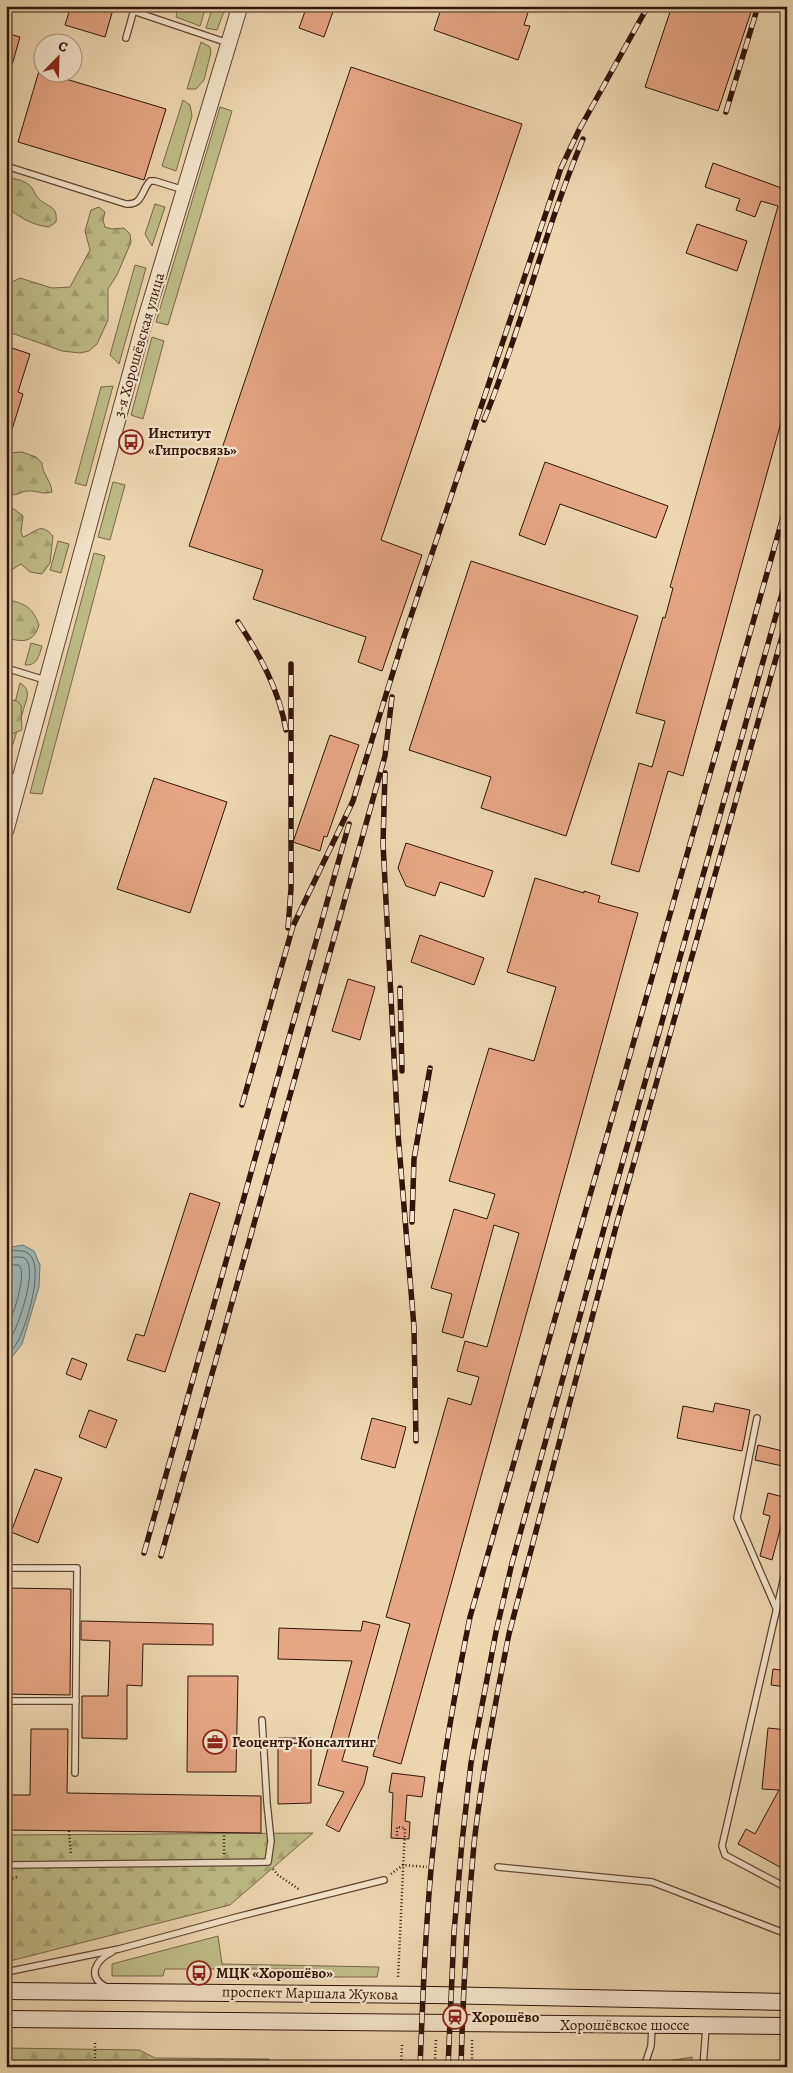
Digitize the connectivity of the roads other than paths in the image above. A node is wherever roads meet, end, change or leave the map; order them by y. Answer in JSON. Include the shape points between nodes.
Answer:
{"nodes":[{"id":1,"x":240,"y":6,"type":"edge"},
{"id":2,"x":134,"y":9,"type":"edge"},
{"id":3,"x":126,"y":38,"type":"dead end"},
{"id":4,"x":228,"y":43,"type":"junction"},
{"id":5,"x":6,"y":166,"type":"edge"},
{"id":6,"x":184,"y":190,"type":"junction"},
{"id":7,"x":6,"y":668,"type":"edge"},
{"id":8,"x":46,"y":681,"type":"junction"},
{"id":9,"x":13,"y":777,"type":"edge"},
{"id":10,"x":6,"y":830,"type":"edge"},
{"id":11,"x":757,"y":1418,"type":"dead end"},
{"id":12,"x":787,"y":1564,"type":"edge"},
{"id":13,"x":6,"y":1568,"type":"edge"},
{"id":14,"x":776,"y":1608,"type":"junction"},
{"id":15,"x":6,"y":1701,"type":"edge"},
{"id":16,"x":76,"y":1702,"type":"junction"},
{"id":17,"x":262,"y":1720,"type":"dead end"},
{"id":18,"x":75,"y":1773,"type":"dead end"},
{"id":19,"x":6,"y":1865,"type":"edge"},
{"id":20,"x":498,"y":1867,"type":"dead end"},
{"id":21,"x":384,"y":1880,"type":"road end"},
{"id":22,"x":787,"y":1888,"type":"edge"},
{"id":23,"x":787,"y":1934,"type":"edge"},
{"id":24,"x":119,"y":1949,"type":"junction"},
{"id":25,"x":6,"y":1972,"type":"edge"},
{"id":26,"x":6,"y":1991,"type":"edge"},
{"id":27,"x":128,"y":1992,"type":"junction"},
{"id":28,"x":434,"y":1995,"type":"joint"},
{"id":29,"x":787,"y":2002,"type":"edge"},
{"id":30,"x":6,"y":2019,"type":"edge"},
{"id":31,"x":652,"y":2025,"type":"junction"},
{"id":32,"x":706,"y":2025,"type":"junction"},
{"id":33,"x":787,"y":2026,"type":"edge"},
{"id":34,"x":434,"y":2030,"type":"joint"},
{"id":35,"x":644,"y":2067,"type":"edge"},
{"id":36,"x":702,"y":2067,"type":"edge"}],
"edges":[{"from":1,"to":4,"type":"street","name":"3-я Хорошёвская улица"},
{"from":2,"to":3,"type":"lane"},
{"from":2,"to":4,"type":"lane"},
{"from":4,"to":6,"type":"street","name":"3-я Хорошёвская улица"},
{"from":5,"to":6,"type":"lane","via":[[126,204],[140,200],[150,181]]},
{"from":6,"to":8,"type":"street","name":"3-я Хорошёвская улица"},
{"from":7,"to":8,"type":"lane"},
{"from":8,"to":9,"type":"street","name":"3-я Хорошёвская улица"},
{"from":9,"to":10,"type":"street","name":"3-я Хорошёвская улица"},
{"from":11,"to":14,"type":"lane","via":[[737,1518]]},
{"from":12,"to":14,"type":"lane"},
{"from":13,"to":16,"type":"lane","via":[[78,1568]]},
{"from":14,"to":22,"type":"lane","via":[[722,1846],[725,1855]]},
{"from":15,"to":16,"type":"lane"},
{"from":16,"to":18,"type":"lane"},
{"from":17,"to":19,"type":"lane","via":[[271,1841],[268,1862]]},
{"from":20,"to":23,"type":"lane","via":[[652,1882]]},
{"from":21,"to":24,"type":"lane"},
{"from":24,"to":25,"type":"lane"},
{"from":24,"to":27,"type":"lane","via":[[100,1960],[95,1974],[97,1981],[104,1986]]},
{"from":26,"to":27,"type":"main road","name":"проспект Маршала Жукова"},
{"from":27,"to":28,"type":"main road","name":"проспект Маршала Жукова"},
{"from":28,"to":29,"type":"main road","name":"Хорошёвское шоссе"},
{"from":30,"to":34,"type":"main road","name":"проспект Маршала Жукова"},
{"from":31,"to":32,"type":"main road","name":"Хорошёвское шоссе"},
{"from":31,"to":34,"type":"main road","name":"Хорошёвское шоссе"},
{"from":31,"to":35,"type":"lane","via":[[651,2046]]},
{"from":32,"to":33,"type":"main road","name":"Хорошёвское шоссе"},
{"from":32,"to":36,"type":"lane"}]}
